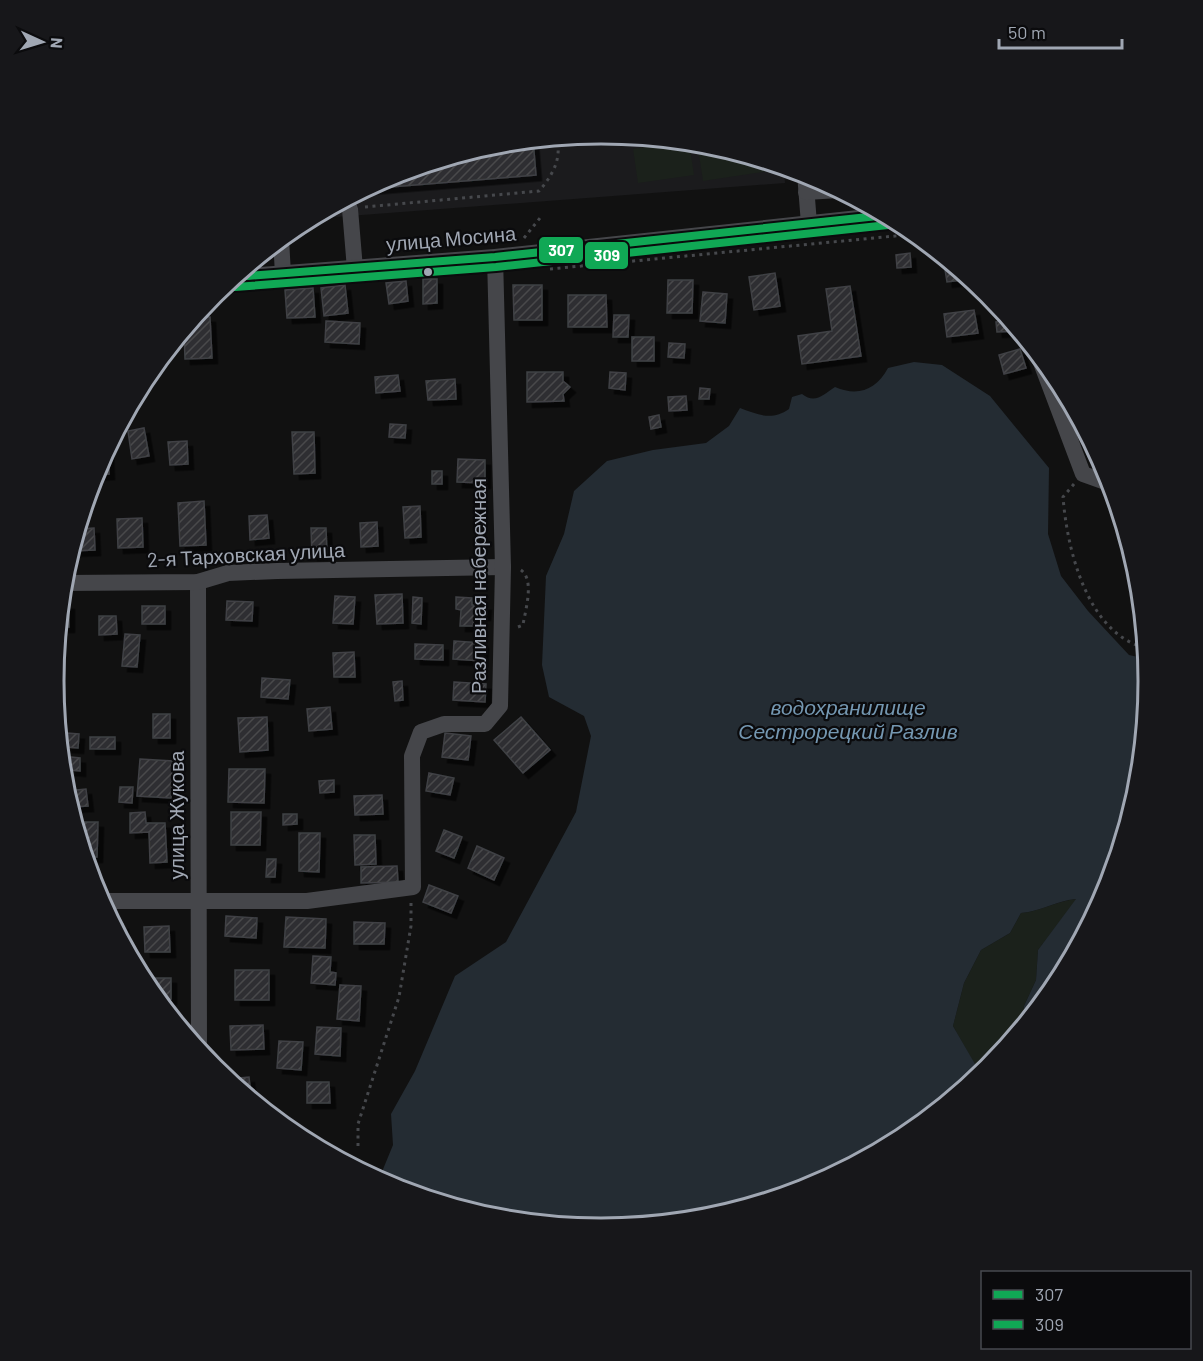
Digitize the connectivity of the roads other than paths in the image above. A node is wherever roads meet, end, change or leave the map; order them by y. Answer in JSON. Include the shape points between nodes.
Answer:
{"nodes":[{"id":1,"x":806,"y":183,"type":"edge"},
{"id":2,"x":822,"y":191,"type":"edge"},
{"id":3,"x":806,"y":192,"type":"junction"},
{"id":4,"x":350,"y":209,"type":"road end"},
{"id":5,"x":873,"y":217,"type":"edge"},
{"id":6,"x":809,"y":224,"type":"junction"},
{"id":7,"x":282,"y":249,"type":"edge"},
{"id":8,"x":495,"y":257,"type":"junction"},
{"id":9,"x":355,"y":268,"type":"junction"},
{"id":10,"x":283,"y":274,"type":"junction"},
{"id":11,"x":248,"y":276,"type":"edge"},
{"id":12,"x":1049,"y":383,"type":"edge"},
{"id":13,"x":1100,"y":480,"type":"edge"},
{"id":14,"x":503,"y":567,"type":"junction"},
{"id":15,"x":198,"y":582,"type":"junction"},
{"id":16,"x":74,"y":583,"type":"edge"},
{"id":17,"x":112,"y":901,"type":"edge"},
{"id":18,"x":198,"y":901,"type":"junction"},
{"id":19,"x":198,"y":1035,"type":"edge"}],
"edges":[{"from":1,"to":3,"type":"street"},
{"from":2,"to":3,"type":"street"},
{"from":3,"to":6,"type":"street"},
{"from":4,"to":9,"type":"street"},
{"from":5,"to":6,"type":"street","name":"улица Мосина"},
{"from":6,"to":8,"type":"street","name":"улица Мосина"},
{"from":7,"to":10,"type":"street"},
{"from":8,"to":9,"type":"street","name":"улица Мосина"},
{"from":8,"to":14,"type":"street","name":"Разливная набережная"},
{"from":9,"to":10,"type":"street","name":"улица Мосина"},
{"from":10,"to":11,"type":"street","name":"улица Мосина"},
{"from":12,"to":13,"type":"street","via":[[1083,474]]},
{"from":14,"to":15,"type":"street","name":"2-я Тарховская улица","via":[[228,573]]},
{"from":14,"to":18,"type":"street","name":"Разливная набережная","via":[[500,706],[485,724],[444,724],[421,732],[412,756],[413,887],[307,901]]},
{"from":15,"to":16,"type":"street","name":"2-я Тарховская улица"},
{"from":15,"to":18,"type":"street","name":"улица Жукова"},
{"from":17,"to":18,"type":"street"},
{"from":18,"to":19,"type":"street","name":"улица Жукова"}]}
